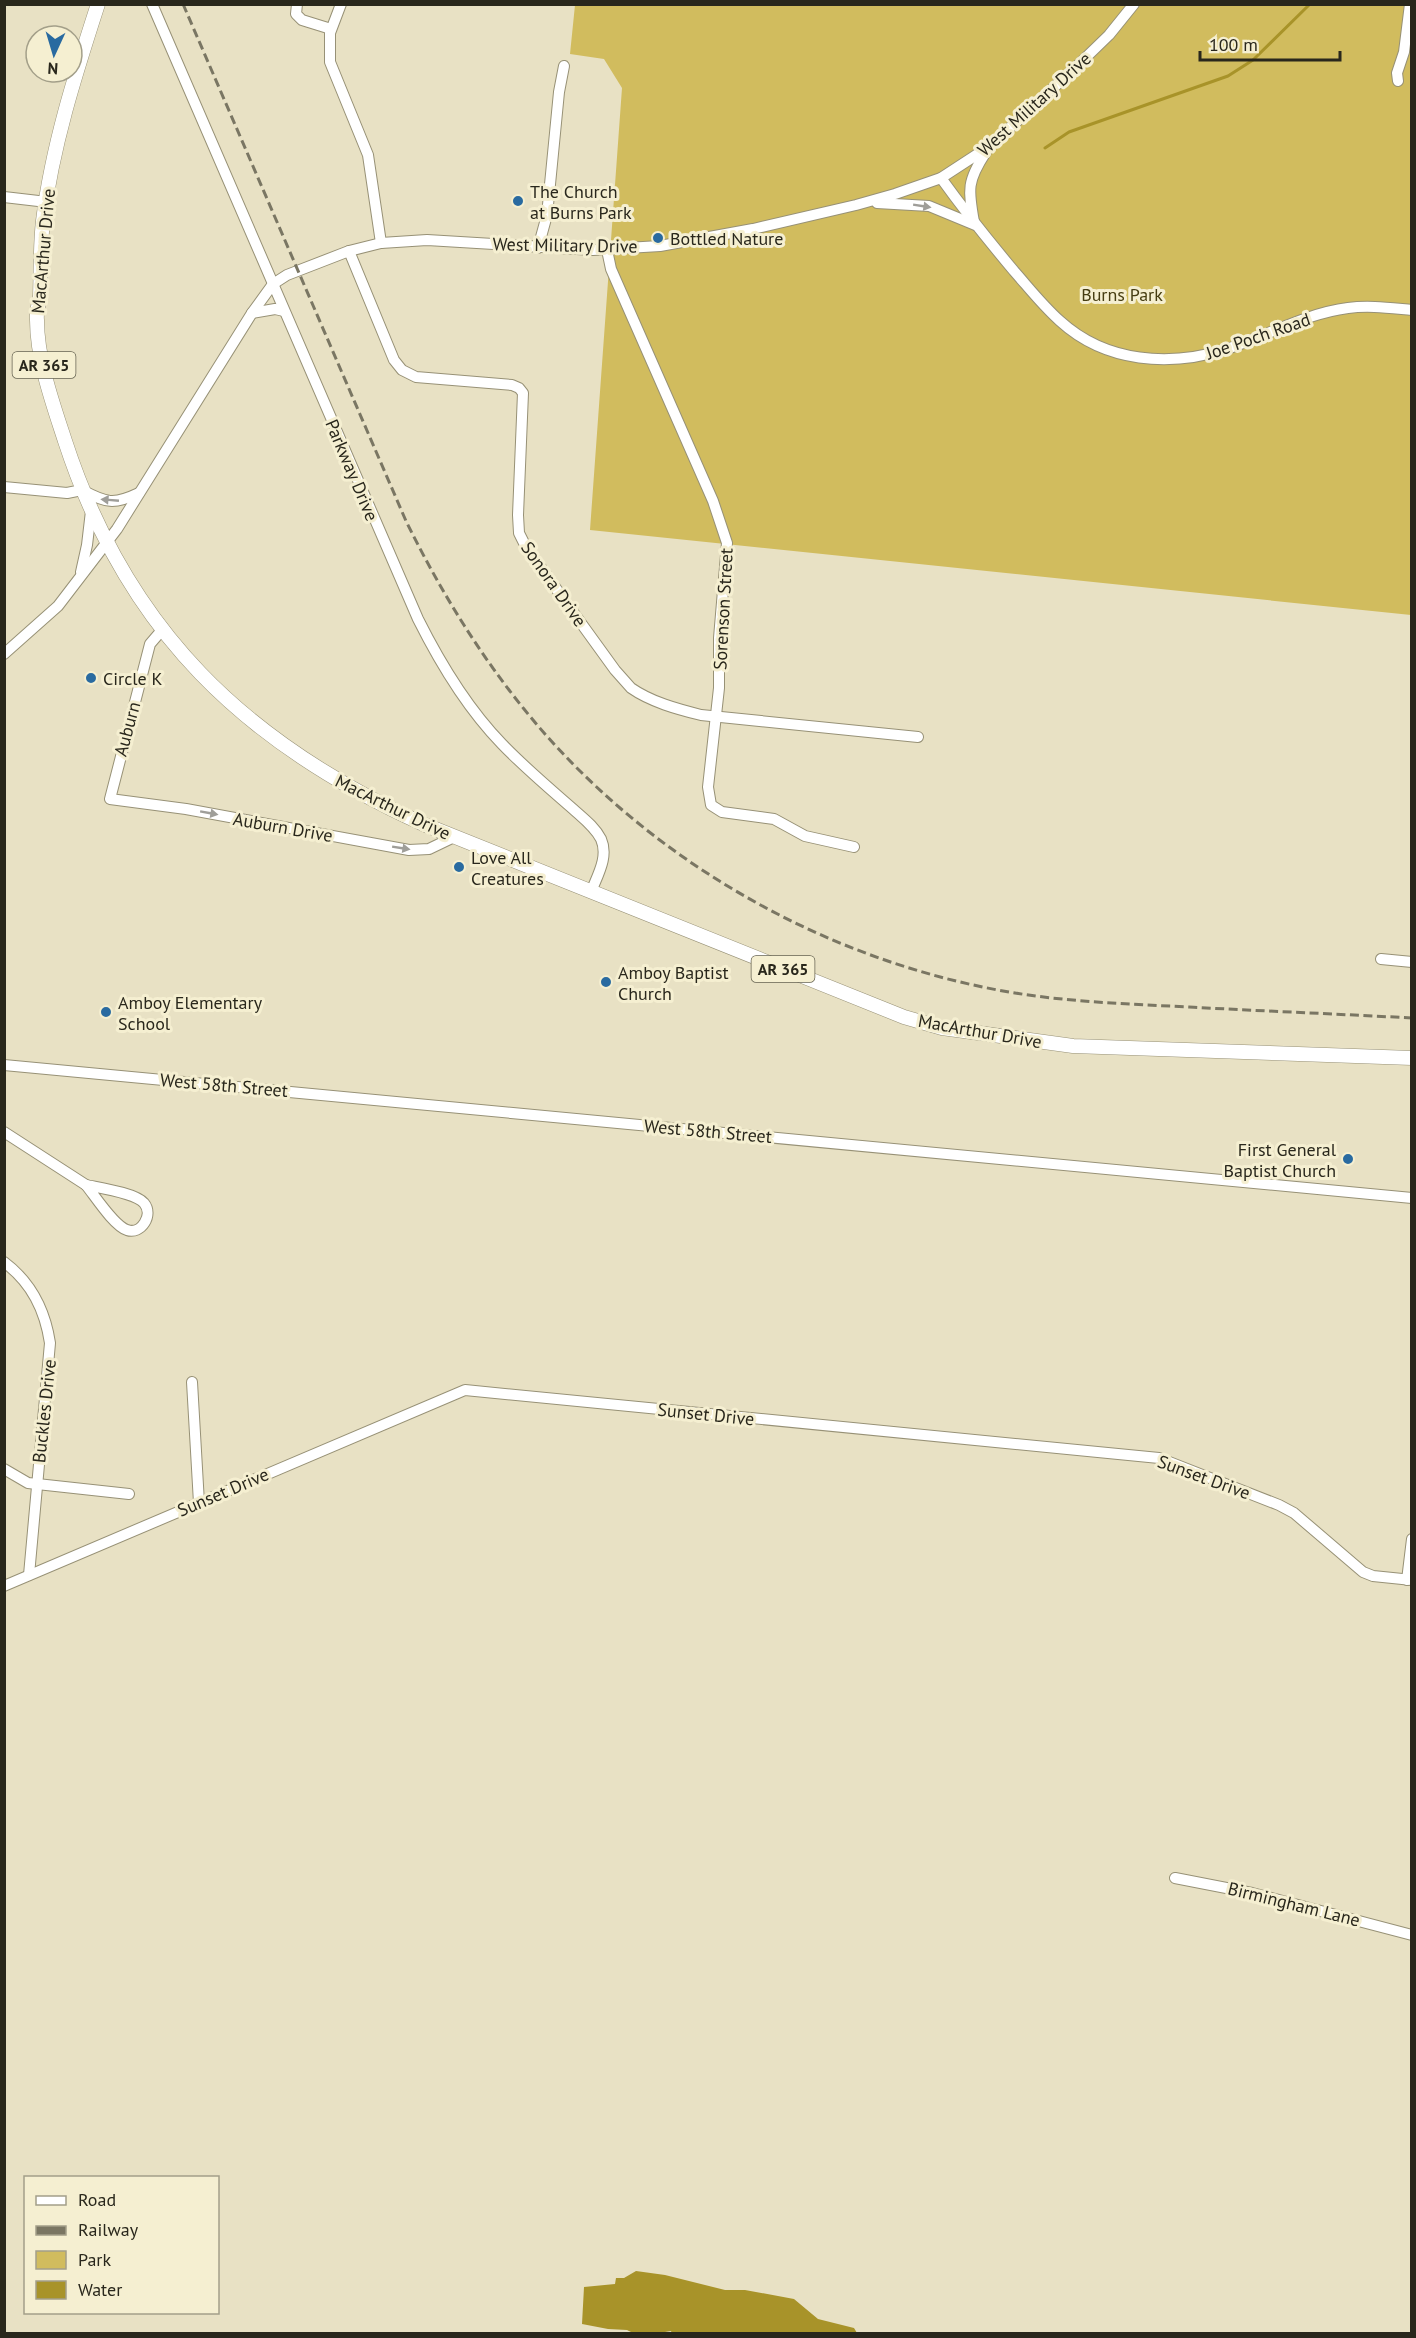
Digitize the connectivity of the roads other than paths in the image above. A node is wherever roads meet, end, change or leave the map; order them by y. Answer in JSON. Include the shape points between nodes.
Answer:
{"nodes":[{"id":1,"x":98,"y":4,"type":"edge"},
{"id":2,"x":152,"y":4,"type":"edge"},
{"id":3,"x":297,"y":4,"type":"edge"},
{"id":4,"x":341,"y":4,"type":"edge"},
{"id":5,"x":1134,"y":4,"type":"edge"},
{"id":6,"x":1410,"y":4,"type":"edge"},
{"id":7,"x":331,"y":29,"type":"junction"},
{"id":8,"x":564,"y":66,"type":"dead end"},
{"id":9,"x":1398,"y":81,"type":"dead end"},
{"id":10,"x":990,"y":146,"type":"junction"},
{"id":11,"x":941,"y":178,"type":"junction"},
{"id":12,"x":4,"y":197,"type":"edge"},
{"id":13,"x":47,"y":202,"type":"junction"},
{"id":14,"x":865,"y":203,"type":"junction"},
{"id":15,"x":975,"y":225,"type":"junction"},
{"id":16,"x":381,"y":243,"type":"junction"},
{"id":17,"x":538,"y":248,"type":"junction"},
{"id":18,"x":608,"y":250,"type":"junction"},
{"id":19,"x":349,"y":251,"type":"junction"},
{"id":20,"x":273,"y":284,"type":"junction"},
{"id":21,"x":1412,"y":310,"type":"edge"},
{"id":22,"x":284,"y":311,"type":"junction"},
{"id":23,"x":252,"y":313,"type":"junction"},
{"id":24,"x":4,"y":487,"type":"edge"},
{"id":25,"x":82,"y":490,"type":"junction"},
{"id":26,"x":140,"y":493,"type":"junction"},
{"id":27,"x":91,"y":511,"type":"junction"},
{"id":28,"x":106,"y":543,"type":"junction"},
{"id":29,"x":80,"y":577,"type":"junction"},
{"id":30,"x":162,"y":630,"type":"junction"},
{"id":31,"x":4,"y":654,"type":"edge"},
{"id":32,"x":716,"y":716,"type":"junction"},
{"id":33,"x":918,"y":737,"type":"dead end"},
{"id":34,"x":110,"y":798,"type":"joint"},
{"id":35,"x":454,"y":837,"type":"junction"},
{"id":36,"x":854,"y":847,"type":"dead end"},
{"id":37,"x":591,"y":892,"type":"junction"},
{"id":38,"x":1381,"y":959,"type":"dead end"},
{"id":39,"x":1412,"y":962,"type":"edge"},
{"id":40,"x":1412,"y":1058,"type":"edge"},
{"id":41,"x":4,"y":1065,"type":"edge"},
{"id":42,"x":4,"y":1132,"type":"edge"},
{"id":43,"x":86,"y":1185,"type":"junction"},
{"id":44,"x":1412,"y":1198,"type":"edge"},
{"id":45,"x":4,"y":1262,"type":"edge"},
{"id":46,"x":192,"y":1382,"type":"dead end"},
{"id":47,"x":4,"y":1468,"type":"edge"},
{"id":48,"x":36,"y":1484,"type":"junction"},
{"id":49,"x":129,"y":1494,"type":"dead end"},
{"id":50,"x":199,"y":1503,"type":"junction"},
{"id":51,"x":1412,"y":1539,"type":"edge"},
{"id":52,"x":29,"y":1575,"type":"junction"},
{"id":53,"x":1409,"y":1580,"type":"edge"},
{"id":54,"x":4,"y":1586,"type":"edge"},
{"id":55,"x":1176,"y":1878,"type":"dead end"},
{"id":56,"x":1412,"y":1935,"type":"edge"}],
"edges":[{"from":1,"to":13,"type":"main road","name":"MacArthur Drive","number":"AR 365","via":[[63,121]]},
{"from":2,"to":20,"type":"street","name":"Parkway Drive"},
{"from":3,"to":7,"type":"street","via":[[296,14],[302,20]]},
{"from":4,"to":7,"type":"street"},
{"from":5,"to":10,"type":"street","name":"West Military Drive","via":[[1101,44]]},
{"from":6,"to":9,"type":"street"},
{"from":7,"to":16,"type":"street","via":[[330,62],[368,155]]},
{"from":8,"to":17,"type":"street","via":[[547,214]]},
{"from":10,"to":11,"type":"street","name":"West Military Drive"},
{"from":10,"to":15,"type":"street","via":[[969,187]]},
{"from":11,"to":14,"type":"street","name":"West Military Drive"},
{"from":11,"to":15,"type":"street","name":"Joe Poch Road"},
{"from":12,"to":13,"type":"street"},
{"from":13,"to":25,"type":"main road","name":"MacArthur Drive","number":"AR 365","via":[[37,320],[52,399]]},
{"from":14,"to":15,"type":"street","name":"Joe Poch Road","one_way":true,"via":[[929,206]]},
{"from":14,"to":18,"type":"street","name":"West Military Drive","via":[[691,242]]},
{"from":15,"to":21,"type":"street","name":"Joe Poch Road","via":[[1061,322],[1093,343],[1134,357],[1157,360],[1199,356],[1346,308]]},
{"from":16,"to":17,"type":"street","name":"West Military Drive","via":[[427,240]]},
{"from":16,"to":19,"type":"street","name":"West Military Drive"},
{"from":17,"to":18,"type":"street","name":"West Military Drive"},
{"from":18,"to":32,"type":"street","name":"Sorenson Street","via":[[611,269],[713,501],[727,543]]},
{"from":19,"to":20,"type":"street","name":"West Military Drive","via":[[292,272]]},
{"from":19,"to":32,"type":"street","name":"Sonora Drive","via":[[394,360],[402,370],[416,377],[512,385],[523,393],[519,533],[615,670],[641,694],[677,709]]},
{"from":20,"to":22,"type":"street","name":"Parkway Drive"},
{"from":20,"to":23,"type":"street","name":"West Military Drive"},
{"from":22,"to":23,"type":"street"},
{"from":22,"to":37,"type":"street","name":"Parkway Drive","via":[[407,595],[445,669],[502,744],[600,837],[603,860]]},
{"from":23,"to":26,"type":"street","name":"West Military Drive"},
{"from":24,"to":25,"type":"street","via":[[67,494]]},
{"from":26,"to":25,"type":"street","one_way":true,"via":[[114,502]]},
{"from":25,"to":27,"type":"main road","name":"MacArthur Drive","number":"AR 365"},
{"from":26,"to":28,"type":"street","name":"West Military Drive"},
{"from":27,"to":28,"type":"main road","name":"MacArthur Drive","number":"AR 365"},
{"from":27,"to":29,"type":"street"},
{"from":28,"to":29,"type":"street","name":"West Military Drive"},
{"from":28,"to":30,"type":"main road","name":"MacArthur Drive","number":"AR 365"},
{"from":29,"to":31,"type":"street","name":"West Military Drive","via":[[58,606]]},
{"from":30,"to":34,"type":"street","name":"Auburn","via":[[150,644]]},
{"from":30,"to":35,"type":"main road","name":"MacArthur Drive","number":"AR 365","via":[[219,692],[299,757],[359,794]]},
{"from":32,"to":33,"type":"street","name":"Sonora Drive"},
{"from":32,"to":36,"type":"street","name":"Sorenson Street","via":[[708,787],[711,805],[722,812],[774,819],[805,836]]},
{"from":34,"to":35,"type":"street","name":"Auburn Drive","one_way":true,"via":[[409,850],[429,849]]},
{"from":35,"to":37,"type":"main road","name":"MacArthur Drive","number":"AR 365"},
{"from":37,"to":40,"type":"main road","name":"MacArthur Drive","number":"AR 365","via":[[904,1017],[942,1028],[1073,1046]]},
{"from":38,"to":39,"type":"street"},
{"from":41,"to":44,"type":"street","name":"West 58th Street"},
{"from":42,"to":43,"type":"street"},
{"from":43,"to":43,"type":"street","via":[[142,1202],[147,1220],[138,1229],[124,1229]]},
{"from":45,"to":48,"type":"street","name":"Buckles Drive","via":[[33,1291],[49,1337]]},
{"from":46,"to":50,"type":"street"},
{"from":47,"to":48,"type":"street","via":[[25,1482]]},
{"from":48,"to":49,"type":"street"},
{"from":48,"to":52,"type":"street","name":"Buckles Drive"},
{"from":50,"to":52,"type":"street","name":"Sunset Drive"},
{"from":50,"to":53,"type":"street","name":"Sunset Drive","via":[[465,1390],[1159,1458],[1279,1505],[1363,1572]]},
{"from":51,"to":53,"type":"street"},
{"from":52,"to":54,"type":"street","name":"Sunset Drive"},
{"from":55,"to":56,"type":"street","name":"Birmingham Lane","via":[[1272,1898]]}]}
